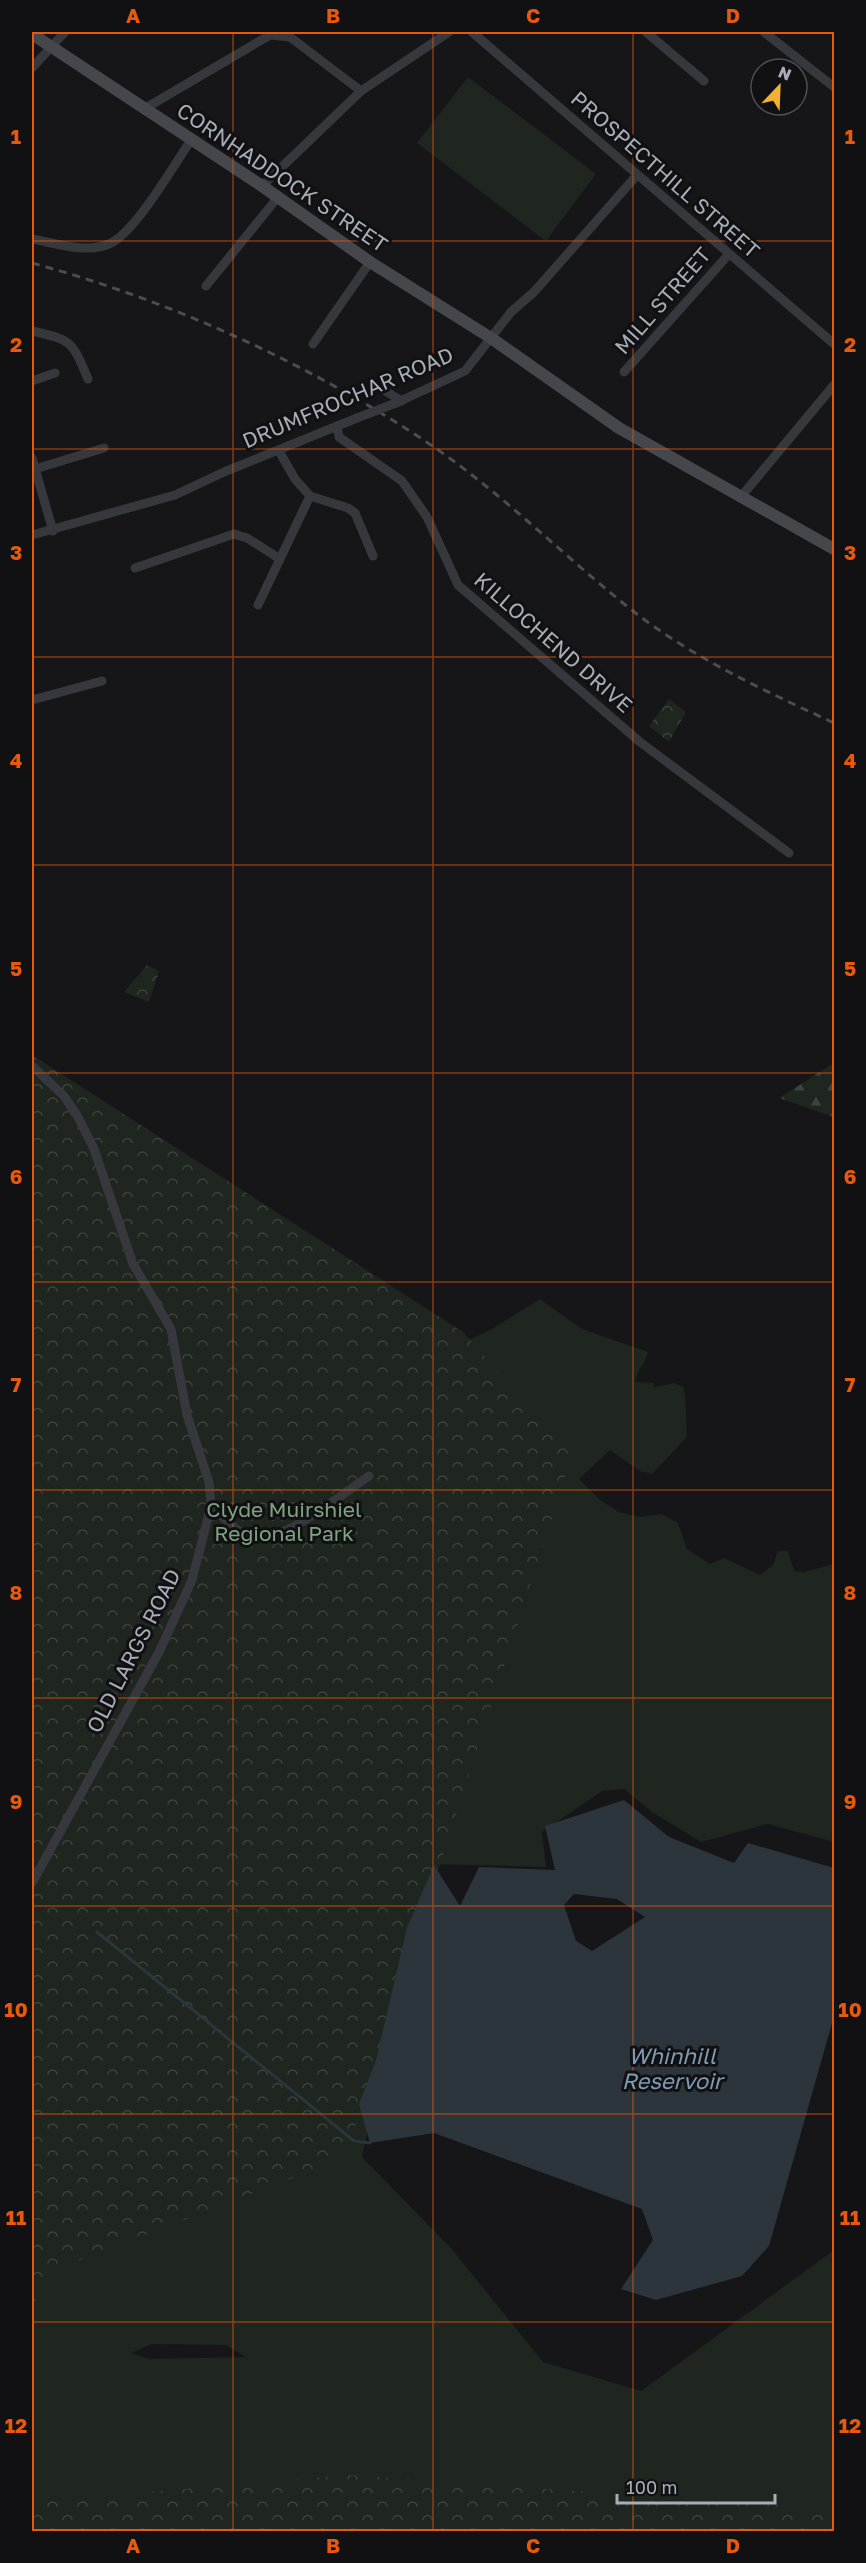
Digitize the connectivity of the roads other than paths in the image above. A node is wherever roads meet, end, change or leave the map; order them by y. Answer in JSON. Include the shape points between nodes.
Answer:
{"nodes":[{"id":1,"x":65,"y":32,"type":"edge"},
{"id":2,"x":448,"y":32,"type":"edge"},
{"id":3,"x":472,"y":32,"type":"edge"},
{"id":4,"x":646,"y":32,"type":"edge"},
{"id":5,"x":764,"y":32,"type":"edge"},
{"id":6,"x":32,"y":34,"type":"edge"},
{"id":7,"x":53,"y":46,"type":"junction"},
{"id":8,"x":32,"y":68,"type":"edge"},
{"id":9,"x":704,"y":81,"type":"dead end"},
{"id":10,"x":834,"y":87,"type":"edge"},
{"id":11,"x":360,"y":91,"type":"junction"},
{"id":12,"x":144,"y":109,"type":"junction"},
{"id":13,"x":192,"y":140,"type":"junction"},
{"id":14,"x":637,"y":175,"type":"junction"},
{"id":15,"x":261,"y":186,"type":"junction"},
{"id":16,"x":278,"y":197,"type":"junction"},
{"id":17,"x":32,"y":239,"type":"edge"},
{"id":18,"x":729,"y":254,"type":"junction"},
{"id":19,"x":370,"y":262,"type":"junction"},
{"id":20,"x":206,"y":286,"type":"dead end"},
{"id":21,"x":32,"y":331,"type":"edge"},
{"id":22,"x":491,"y":338,"type":"junction"},
{"id":23,"x":313,"y":344,"type":"dead end"},
{"id":24,"x":834,"y":344,"type":"edge"},
{"id":25,"x":624,"y":372,"type":"dead end"},
{"id":26,"x":55,"y":373,"type":"dead end"},
{"id":27,"x":88,"y":379,"type":"dead end"},
{"id":28,"x":32,"y":381,"type":"edge"},
{"id":29,"x":834,"y":385,"type":"edge"},
{"id":30,"x":382,"y":389,"type":"dead end"},
{"id":31,"x":399,"y":402,"type":"junction"},
{"id":32,"x":337,"y":426,"type":"junction"},
{"id":33,"x":104,"y":448,"type":"dead end"},
{"id":34,"x":279,"y":451,"type":"junction"},
{"id":35,"x":32,"y":458,"type":"edge"},
{"id":36,"x":35,"y":469,"type":"junction"},
{"id":37,"x":310,"y":496,"type":"junction"},
{"id":38,"x":740,"y":498,"type":"junction"},
{"id":39,"x":53,"y":531,"type":"junction"},
{"id":40,"x":32,"y":535,"type":"edge"},
{"id":41,"x":834,"y":549,"type":"edge"},
{"id":42,"x":373,"y":556,"type":"dead end"},
{"id":43,"x":280,"y":559,"type":"junction"},
{"id":44,"x":135,"y":568,"type":"dead end"},
{"id":45,"x":258,"y":605,"type":"dead end"},
{"id":46,"x":102,"y":681,"type":"dead end"},
{"id":47,"x":32,"y":700,"type":"edge"},
{"id":48,"x":789,"y":853,"type":"dead end"},
{"id":49,"x":32,"y":1066,"type":"edge"},
{"id":50,"x":369,"y":1476,"type":"dead end"},
{"id":51,"x":211,"y":1506,"type":"junction"},
{"id":52,"x":32,"y":1883,"type":"edge"}],
"edges":[{"from":1,"to":7,"type":"street"},
{"from":2,"to":11,"type":"street"},
{"from":3,"to":14,"type":"street","name":"PROSPECTHILL STREET"},
{"from":4,"to":9,"type":"street"},
{"from":5,"to":10,"type":"street"},
{"from":6,"to":7,"type":"main road","name":"CORNHADDOCK STREET"},
{"from":7,"to":8,"type":"street"},
{"from":7,"to":12,"type":"main road","name":"CORNHADDOCK STREET"},
{"from":11,"to":12,"type":"street","via":[[290,37],[279,34],[270,35]]},
{"from":11,"to":15,"type":"street"},
{"from":12,"to":13,"type":"main road","name":"CORNHADDOCK STREET"},
{"from":13,"to":15,"type":"main road","name":"CORNHADDOCK STREET"},
{"from":13,"to":17,"type":"street","via":[[134,221],[108,245],[80,248]]},
{"from":14,"to":18,"type":"street","name":"PROSPECTHILL STREET"},
{"from":14,"to":22,"type":"street","name":"DRUMFROCHAR ROAD"},
{"from":15,"to":16,"type":"main road","name":"CORNHADDOCK STREET"},
{"from":16,"to":19,"type":"main road","name":"CORNHADDOCK STREET"},
{"from":16,"to":20,"type":"street"},
{"from":18,"to":24,"type":"street","name":"PROSPECTHILL STREET"},
{"from":18,"to":25,"type":"street","name":"MILL STREET"},
{"from":19,"to":22,"type":"main road","name":"CORNHADDOCK STREET"},
{"from":19,"to":23,"type":"street"},
{"from":21,"to":27,"type":"street","via":[[72,344]]},
{"from":22,"to":31,"type":"street","name":"DRUMFROCHAR ROAD","via":[[465,371]]},
{"from":22,"to":38,"type":"main road","via":[[619,428]]},
{"from":26,"to":28,"type":"street"},
{"from":29,"to":38,"type":"street"},
{"from":30,"to":31,"type":"street"},
{"from":31,"to":32,"type":"street","name":"DRUMFROCHAR ROAD","bridge":true},
{"from":32,"to":34,"type":"street","name":"DRUMFROCHAR ROAD"},
{"from":32,"to":48,"type":"street","name":"KILLOCHEND DRIVE","via":[[339,437],[402,481],[427,517],[458,585],[640,742]]},
{"from":33,"to":36,"type":"street"},
{"from":34,"to":37,"type":"street"},
{"from":34,"to":39,"type":"street","name":"DRUMFROCHAR ROAD","via":[[175,495]]},
{"from":35,"to":36,"type":"street"},
{"from":36,"to":39,"type":"street"},
{"from":37,"to":42,"type":"street","via":[[355,513]]},
{"from":37,"to":43,"type":"street"},
{"from":38,"to":41,"type":"main road"},
{"from":39,"to":40,"type":"street","name":"DRUMFROCHAR ROAD"},
{"from":43,"to":44,"type":"street","via":[[234,534]]},
{"from":43,"to":45,"type":"street"},
{"from":46,"to":47,"type":"street"},
{"from":49,"to":51,"type":"street","name":"OLD LARGS ROAD","via":[[64,1096],[78,1117],[94,1149],[134,1264],[171,1329],[187,1415],[209,1482]]},
{"from":50,"to":51,"type":"street","via":[[280,1534],[257,1538],[243,1533]]},
{"from":51,"to":52,"type":"street","name":"OLD LARGS ROAD","via":[[192,1580],[159,1652]]}]}
